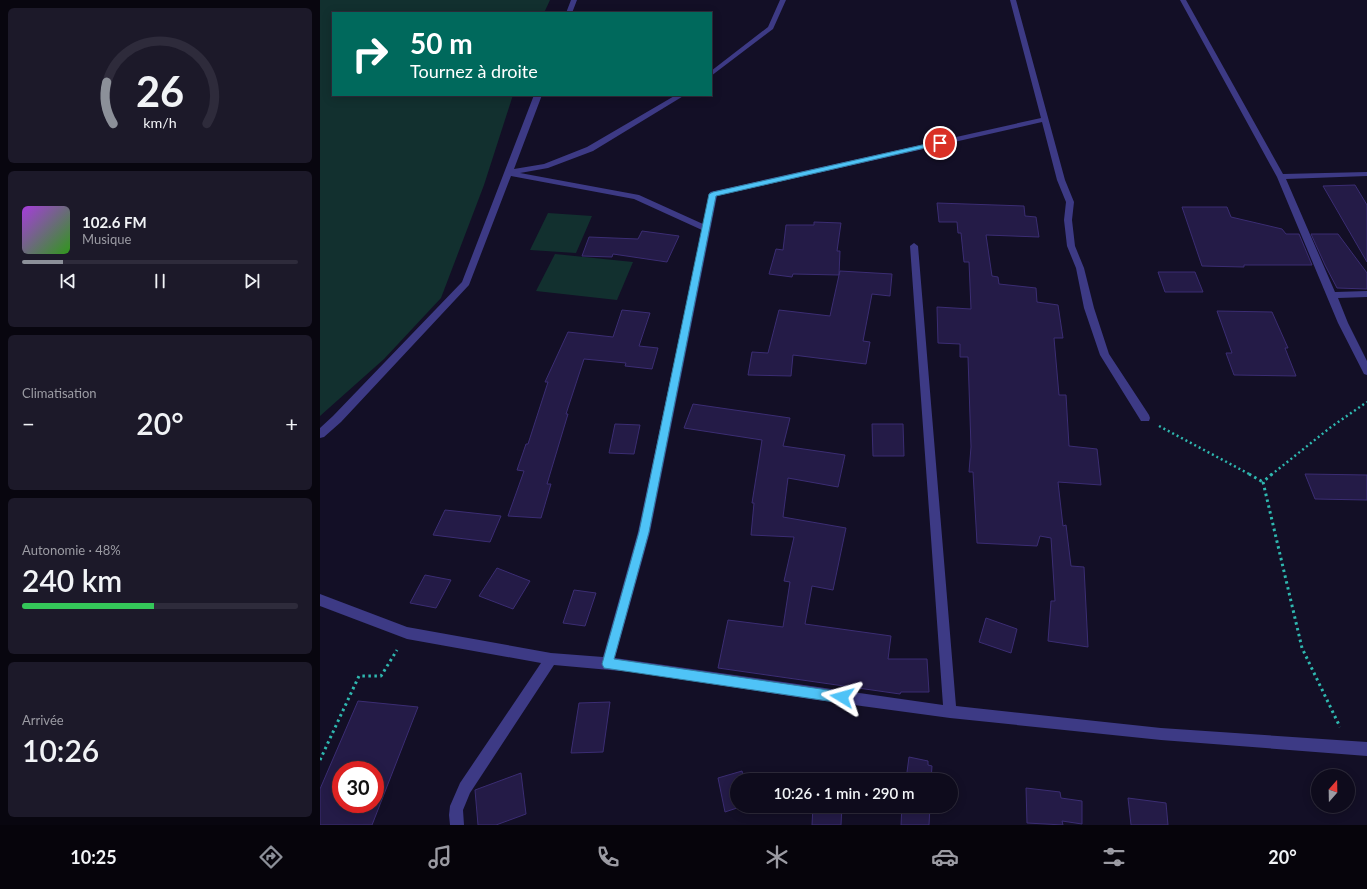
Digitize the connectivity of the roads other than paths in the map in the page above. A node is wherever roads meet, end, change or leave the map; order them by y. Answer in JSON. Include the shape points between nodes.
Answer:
{"nodes":[{"id":1,"x":574,"y":0,"type":"edge"},
{"id":2,"x":783,"y":0,"type":"edge"},
{"id":3,"x":1013,"y":0,"type":"edge"},
{"id":4,"x":1183,"y":0,"type":"edge"},
{"id":5,"x":569,"y":12,"type":"edge"},
{"id":6,"x":712,"y":73,"type":"edge"},
{"id":7,"x":538,"y":96,"type":"edge"},
{"id":8,"x":679,"y":96,"type":"edge"},
{"id":9,"x":1045,"y":120,"type":"junction"},
{"id":10,"x":508,"y":173,"type":"junction"},
{"id":11,"x":1367,"y":174,"type":"edge"},
{"id":12,"x":1281,"y":177,"type":"junction"},
{"id":13,"x":706,"y":229,"type":"junction"},
{"id":14,"x":914,"y":246,"type":"dead end"},
{"id":15,"x":1367,"y":294,"type":"edge"},
{"id":16,"x":1332,"y":295,"type":"junction"},
{"id":17,"x":1367,"y":371,"type":"edge"},
{"id":18,"x":1144,"y":418,"type":"road end"},
{"id":19,"x":320,"y":434,"type":"edge"},
{"id":20,"x":320,"y":600,"type":"edge"},
{"id":21,"x":551,"y":659,"type":"junction"},
{"id":22,"x":608,"y":664,"type":"junction"},
{"id":23,"x":950,"y":712,"type":"junction"},
{"id":24,"x":1367,"y":749,"type":"edge"},
{"id":25,"x":456,"y":825,"type":"edge"}],
"edges":[{"from":1,"to":5,"type":"street"},
{"from":2,"to":6,"type":"street","via":[[771,28]]},
{"from":3,"to":9,"type":"street"},
{"from":4,"to":12,"type":"street"},
{"from":7,"to":10,"type":"street"},
{"from":8,"to":10,"type":"street","via":[[590,149],[545,166]]},
{"from":9,"to":13,"type":"street","via":[[713,194]]},
{"from":9,"to":18,"type":"street","via":[[1061,180],[1070,202],[1068,220],[1071,246],[1080,268],[1089,308],[1105,355]]},
{"from":10,"to":13,"type":"street","via":[[636,197]]},
{"from":10,"to":19,"type":"street","via":[[466,283]]},
{"from":11,"to":12,"type":"street"},
{"from":12,"to":16,"type":"street"},
{"from":13,"to":22,"type":"street","via":[[644,532]]},
{"from":14,"to":23,"type":"street"},
{"from":15,"to":16,"type":"street"},
{"from":16,"to":17,"type":"street"},
{"from":20,"to":21,"type":"street","via":[[407,633]]},
{"from":21,"to":22,"type":"street"},
{"from":21,"to":25,"type":"street","via":[[466,788],[457,804],[454,817]]},
{"from":22,"to":23,"type":"street"},
{"from":23,"to":24,"type":"street","via":[[1161,734]]}]}
